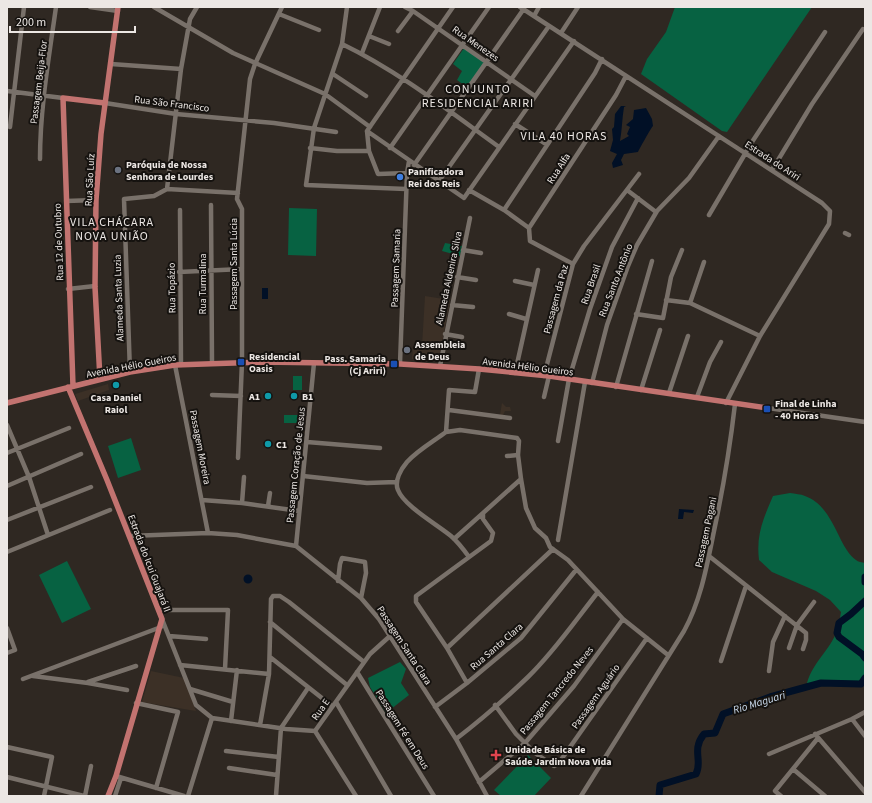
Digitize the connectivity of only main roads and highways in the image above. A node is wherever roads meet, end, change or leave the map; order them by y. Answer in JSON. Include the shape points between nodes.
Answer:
{"nodes":[{"id":1,"x":118,"y":9,"type":"edge"},
{"id":2,"x":63,"y":98,"type":"joint"},
{"id":3,"x":105,"y":103,"type":"junction"},
{"id":4,"x":100,"y":379,"type":"junction"},
{"id":5,"x":70,"y":386,"type":"junction"},
{"id":6,"x":7,"y":403,"type":"edge"},
{"id":7,"x":768,"y":408,"type":"road end"},
{"id":8,"x":108,"y":796,"type":"edge"}],
"edges":[{"from":1,"to":3,"type":"main road","name":"Rua São Luíz"},
{"from":2,"to":3,"type":"main road","name":"Rua São Francisco"},
{"from":2,"to":5,"type":"main road","name":"Rua 12 de Outubro"},
{"from":3,"to":4,"type":"main road","name":"Rua São Luíz","via":[[96,200],[95,286]]},
{"from":4,"to":5,"type":"main road","name":"Avenida Hélio Gueiros"},
{"from":4,"to":7,"type":"main road","name":"Avenida Hélio Gueiros","via":[[178,365],[212,363],[400,364],[546,376]]},
{"from":5,"to":6,"type":"main road","name":"Avenida Hélio Gueiros"},
{"from":5,"to":8,"type":"main road","name":"Estrada do Icui Guajará II","via":[[162,619],[162,627],[136,703],[119,777]]}]}
